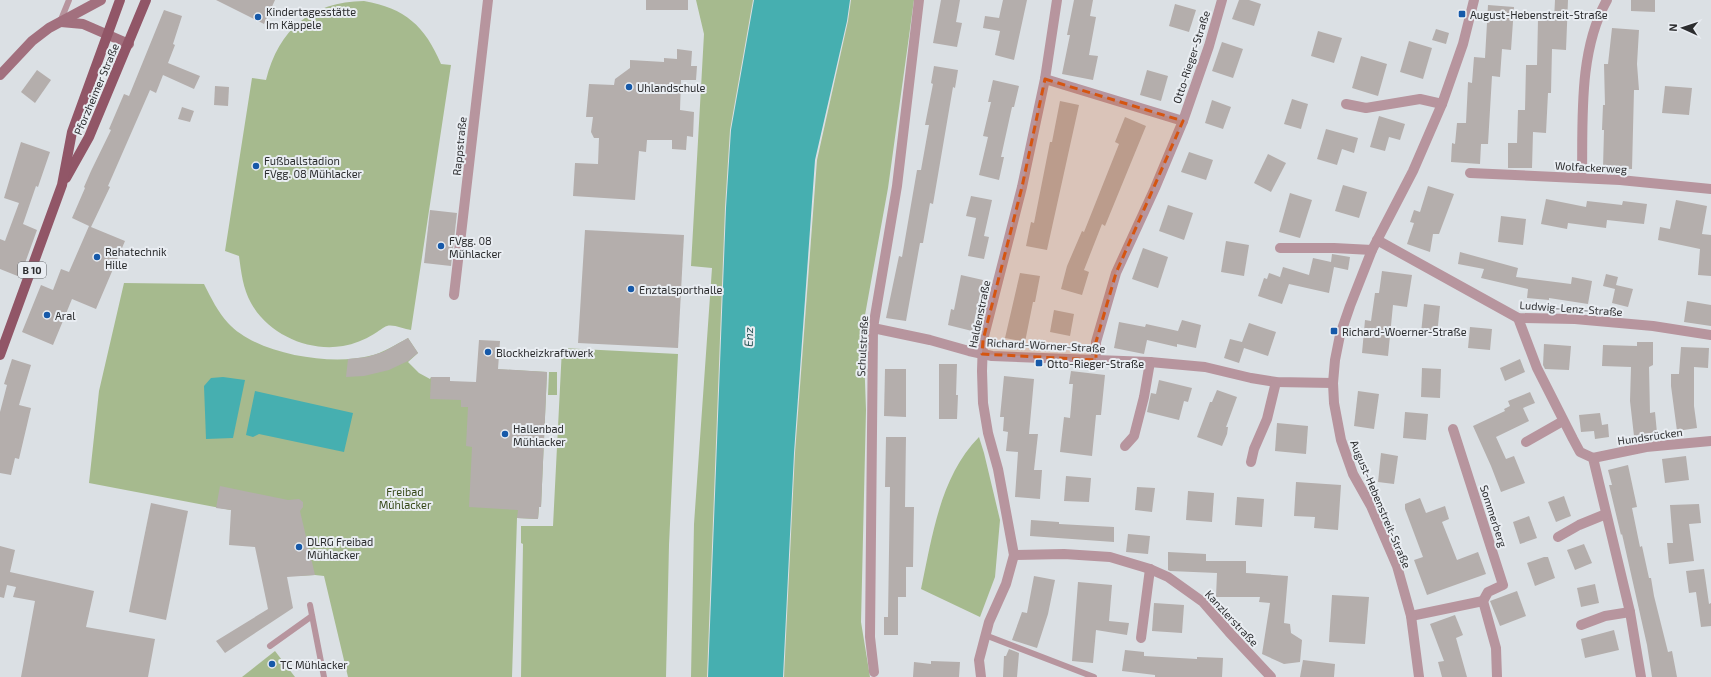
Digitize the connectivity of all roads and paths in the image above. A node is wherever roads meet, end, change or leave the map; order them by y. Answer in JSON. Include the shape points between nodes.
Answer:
{"nodes":[{"id":1,"x":69,"y":0,"type":"edge"},
{"id":2,"x":101,"y":0,"type":"edge"},
{"id":3,"x":120,"y":0,"type":"edge"},
{"id":4,"x":146,"y":0,"type":"edge"},
{"id":5,"x":488,"y":0,"type":"edge"},
{"id":6,"x":919,"y":0,"type":"edge"},
{"id":7,"x":1057,"y":0,"type":"edge"},
{"id":8,"x":1222,"y":0,"type":"edge"},
{"id":9,"x":1474,"y":0,"type":"edge"},
{"id":10,"x":1607,"y":0,"type":"edge"},
{"id":11,"x":60,"y":22,"type":"junction"},
{"id":12,"x":106,"y":35,"type":"junction"},
{"id":13,"x":129,"y":44,"type":"junction"},
{"id":14,"x":0,"y":75,"type":"edge"},
{"id":15,"x":1045,"y":79,"type":"junction"},
{"id":16,"x":1346,"y":104,"type":"dead end"},
{"id":17,"x":1442,"y":104,"type":"junction"},
{"id":18,"x":1183,"y":121,"type":"junction"},
{"id":19,"x":1470,"y":174,"type":"dead end"},
{"id":20,"x":1582,"y":178,"type":"junction"},
{"id":21,"x":62,"y":185,"type":"junction"},
{"id":22,"x":1711,"y":189,"type":"edge"},
{"id":23,"x":1377,"y":240,"type":"junction"},
{"id":24,"x":1280,"y":248,"type":"dead end"},
{"id":25,"x":1372,"y":250,"type":"junction"},
{"id":26,"x":454,"y":296,"type":"dead end"},
{"id":27,"x":1518,"y":318,"type":"junction"},
{"id":28,"x":873,"y":328,"type":"junction"},
{"id":29,"x":1711,"y":335,"type":"edge"},
{"id":30,"x":982,"y":354,"type":"junction"},
{"id":31,"x":0,"y":355,"type":"edge"},
{"id":32,"x":1096,"y":360,"type":"junction"},
{"id":33,"x":1150,"y":362,"type":"junction"},
{"id":34,"x":1276,"y":382,"type":"junction"},
{"id":35,"x":1333,"y":383,"type":"junction"},
{"id":36,"x":1563,"y":421,"type":"junction"},
{"id":37,"x":1453,"y":429,"type":"dead end"},
{"id":38,"x":1711,"y":441,"type":"edge"},
{"id":39,"x":1526,"y":442,"type":"dead end"},
{"id":40,"x":1125,"y":446,"type":"dead end"},
{"id":41,"x":1593,"y":458,"type":"junction"},
{"id":42,"x":1251,"y":462,"type":"dead end"},
{"id":43,"x":1606,"y":514,"type":"junction"},
{"id":44,"x":1558,"y":537,"type":"dead end"},
{"id":45,"x":1014,"y":555,"type":"junction"},
{"id":46,"x":1150,"y":569,"type":"junction"},
{"id":47,"x":1483,"y":601,"type":"junction"},
{"id":48,"x":310,"y":605,"type":"dead end"},
{"id":49,"x":1630,"y":612,"type":"junction"},
{"id":50,"x":312,"y":616,"type":"junction"},
{"id":51,"x":1410,"y":616,"type":"junction"},
{"id":52,"x":1581,"y":625,"type":"dead end"},
{"id":53,"x":985,"y":635,"type":"junction"},
{"id":54,"x":1141,"y":638,"type":"dead end"},
{"id":55,"x":270,"y":646,"type":"dead end"},
{"id":56,"x":874,"y":672,"type":"dead end"},
{"id":57,"x":1270,"y":676,"type":"edge"},
{"id":58,"x":324,"y":677,"type":"edge"},
{"id":59,"x":981,"y":677,"type":"edge"},
{"id":60,"x":1094,"y":677,"type":"edge"},
{"id":61,"x":1419,"y":677,"type":"edge"},
{"id":62,"x":1497,"y":677,"type":"edge"},
{"id":63,"x":1641,"y":677,"type":"edge"}],
"edges":[{"from":1,"to":11,"type":"lane"},
{"from":2,"to":11,"type":"main road"},
{"from":3,"to":12,"type":"main road","name":"Pforzheimer Straße","number":"B 10"},
{"from":4,"to":13,"type":"main road","name":"Pforzheimer Straße","number":"B 10"},
{"from":5,"to":26,"type":"street","name":"Rappstraße"},
{"from":6,"to":28,"type":"street","name":"Schulstraße","via":[[897,186]]},
{"from":7,"to":15,"type":"street","name":"Haldenstraße"},
{"from":8,"to":18,"type":"street","name":"Otto-Rieger-Straße"},
{"from":9,"to":17,"type":"street","name":"August-Hebenstreit-Straße","via":[[1463,44]]},
{"from":10,"to":20,"type":"street","via":[[1590,42],[1585,78]]},
{"from":11,"to":12,"type":"main road","via":[[83,24]]},
{"from":11,"to":14,"type":"main road","via":[[32,41]]},
{"from":12,"to":13,"type":"main road"},
{"from":12,"to":21,"type":"main road","name":"Pforzheimer Straße","number":"B 10","via":[[72,132]]},
{"from":13,"to":21,"type":"main road","name":"Pforzheimer Straße","number":"B 10","via":[[89,137]]},
{"from":15,"to":18,"type":"street","name":"Otto-Rieger-Straße"},
{"from":15,"to":30,"type":"street","name":"Haldenstraße","via":[[1022,187],[983,340]]},
{"from":16,"to":17,"type":"street","via":[[1366,108],[1420,99]]},
{"from":17,"to":23,"type":"street","name":"August-Hebenstreit-Straße","via":[[1413,170]]},
{"from":18,"to":32,"type":"street","name":"Otto-Rieger-Straße","via":[[1116,273],[1096,342]]},
{"from":19,"to":20,"type":"street","name":"Wolfackerweg"},
{"from":20,"to":22,"type":"street","name":"Wolfackerweg"},
{"from":21,"to":31,"type":"main road","name":"Pforzheimer Straße","number":"B 10"},
{"from":23,"to":25,"type":"street","name":"August-Hebenstreit-Straße"},
{"from":23,"to":27,"type":"street","name":"Ludwig-Lenz-Straße"},
{"from":24,"to":25,"type":"street"},
{"from":25,"to":35,"type":"street","name":"August-Hebenstreit-Straße","via":[[1340,334]]},
{"from":27,"to":29,"type":"street","name":"Ludwig-Lenz-Straße","via":[[1575,319],[1653,326]]},
{"from":27,"to":36,"type":"street","via":[[1537,368]]},
{"from":28,"to":30,"type":"street","name":"Richard-Wörner-Straße"},
{"from":28,"to":56,"type":"street","name":"Schulstraße","via":[[870,637]]},
{"from":30,"to":32,"type":"street","name":"Richard-Wörner-Straße"},
{"from":30,"to":45,"type":"street","name":"Haldenstraße","via":[[983,403]]},
{"from":32,"to":33,"type":"street","name":"Richard-Wörner-Straße"},
{"from":33,"to":34,"type":"street","name":"Richard-Wörner-Straße","via":[[1205,367]]},
{"from":33,"to":40,"type":"street","via":[[1134,436]]},
{"from":34,"to":35,"type":"street","name":"Richard-Wörner-Straße"},
{"from":34,"to":42,"type":"street","via":[[1267,419]]},
{"from":35,"to":51,"type":"street","name":"August-Hebenstreit-Straße","via":[[1341,440],[1353,474],[1371,506],[1397,566]]},
{"from":36,"to":39,"type":"street"},
{"from":36,"to":41,"type":"street","via":[[1580,452]]},
{"from":37,"to":47,"type":"street","name":"Sommerberg","via":[[1503,585],[1488,592]]},
{"from":38,"to":41,"type":"street","name":"Hundsrücken","via":[[1646,447]]},
{"from":41,"to":43,"type":"street"},
{"from":43,"to":44,"type":"street"},
{"from":43,"to":49,"type":"street"},
{"from":45,"to":46,"type":"street","name":"Kanzlerstraße","via":[[1064,554],[1110,557]]},
{"from":45,"to":53,"type":"street","name":"Haldenstraße","via":[[1006,584]]},
{"from":46,"to":54,"type":"street"},
{"from":46,"to":57,"type":"street","name":"Kanzlerstraße","via":[[1168,577],[1204,602],[1228,632]]},
{"from":47,"to":51,"type":"street","name":"Sommerberg"},
{"from":47,"to":62,"type":"street","via":[[1496,648]]},
{"from":48,"to":50,"type":"lane"},
{"from":49,"to":52,"type":"street","via":[[1605,616]]},
{"from":49,"to":63,"type":"street"},
{"from":50,"to":55,"type":"lane"},
{"from":50,"to":58,"type":"lane"},
{"from":51,"to":61,"type":"street","name":"August-Hebenstreit-Straße"},
{"from":53,"to":59,"type":"street","name":"Haldenstraße","via":[[978,660]]},
{"from":53,"to":60,"type":"lane"}]}
